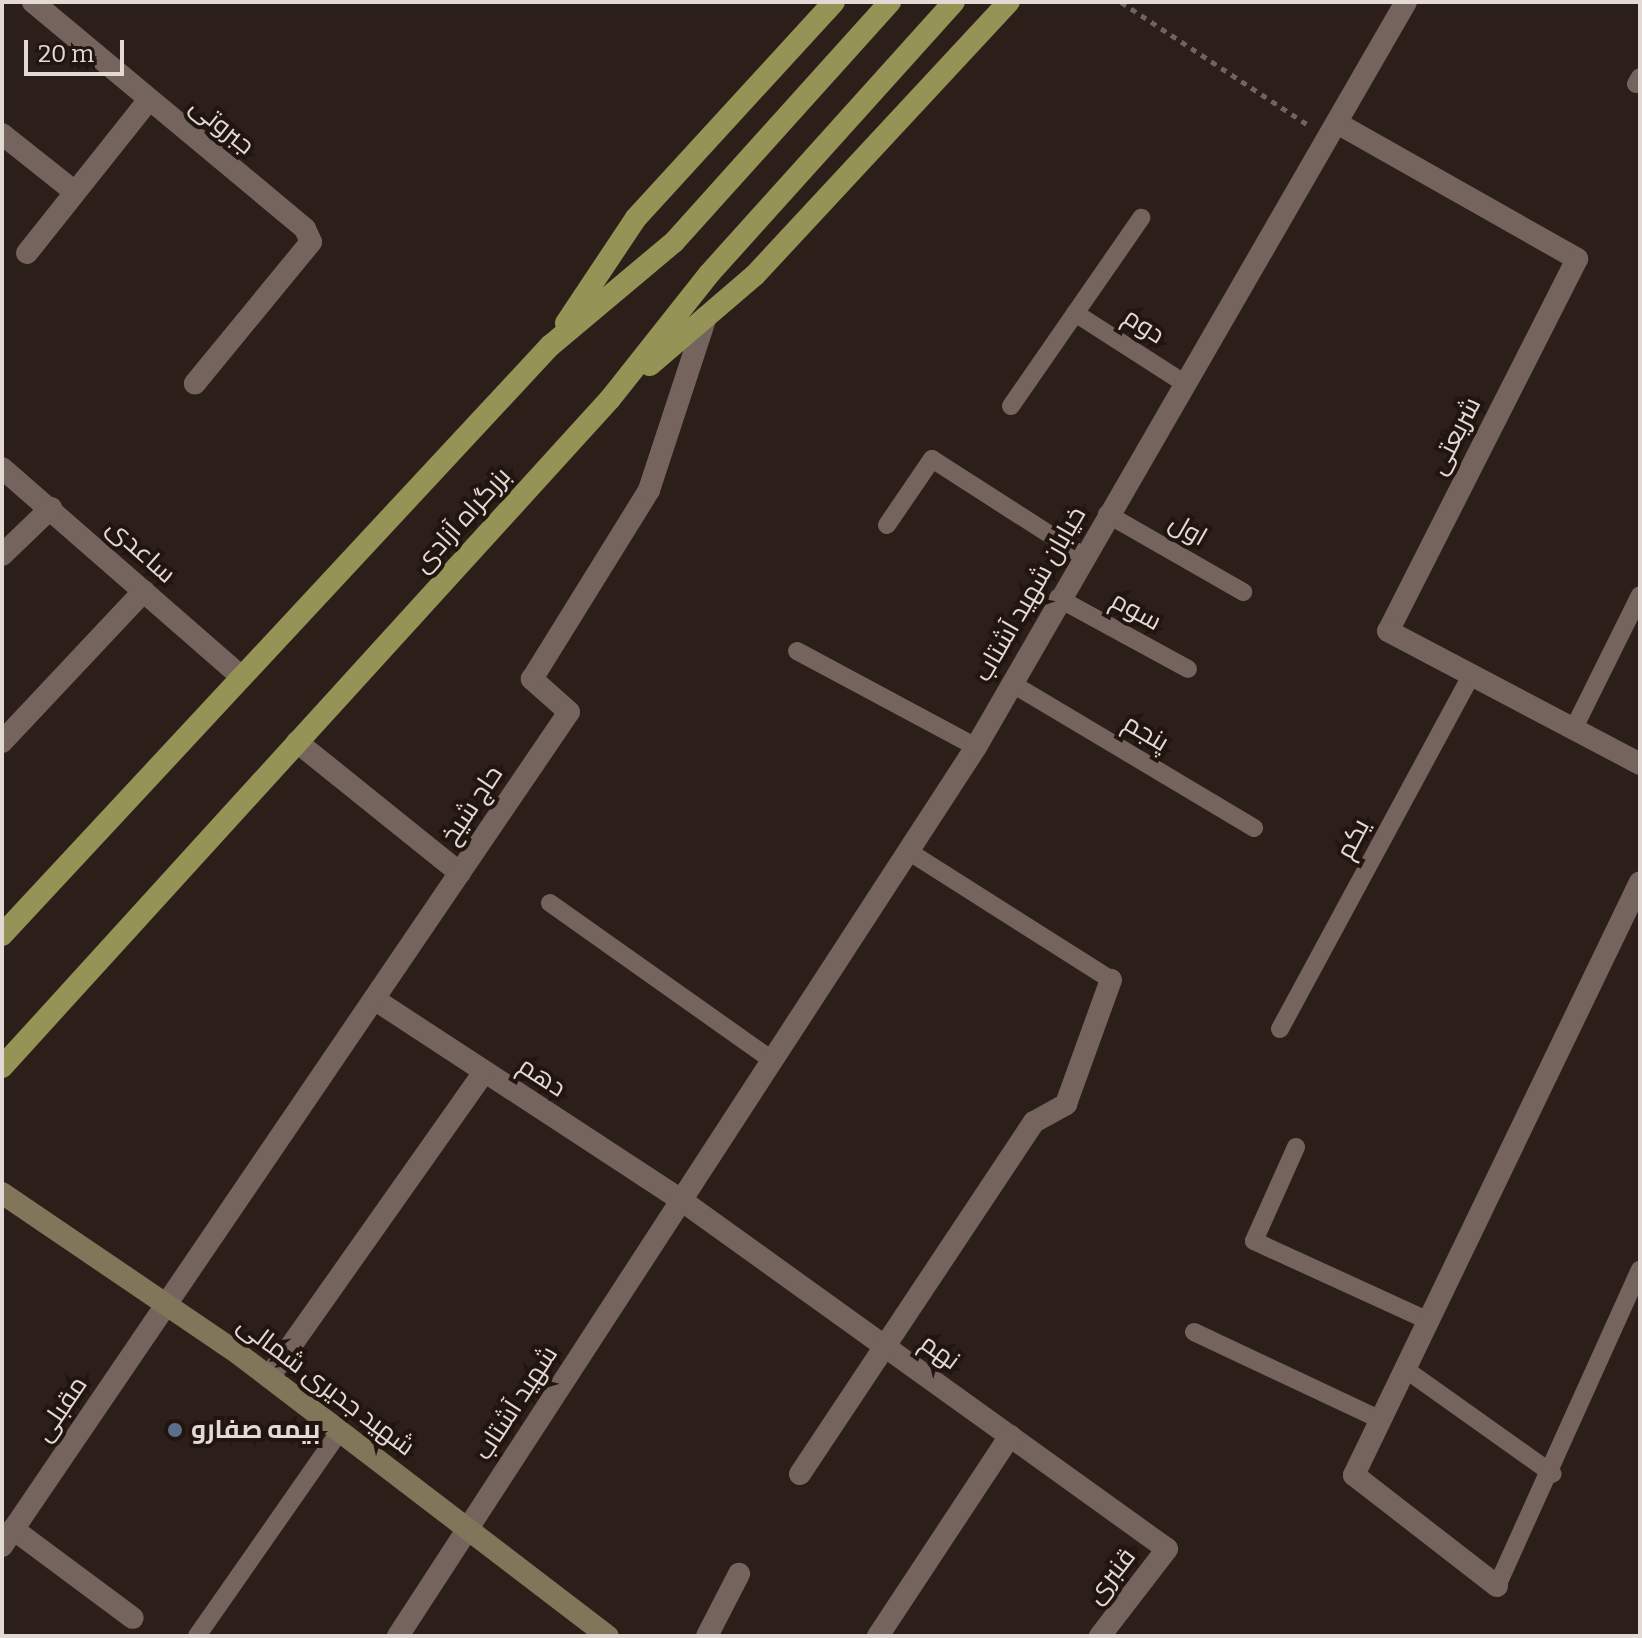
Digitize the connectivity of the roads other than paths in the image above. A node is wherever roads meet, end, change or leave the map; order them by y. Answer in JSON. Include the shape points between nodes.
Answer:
{"nodes":[{"id":1,"x":33,"y":2,"type":"edge"},
{"id":2,"x":834,"y":2,"type":"edge"},
{"id":3,"x":890,"y":2,"type":"edge"},
{"id":4,"x":954,"y":2,"type":"edge"},
{"id":5,"x":1009,"y":2,"type":"edge"},
{"id":6,"x":1406,"y":2,"type":"edge"},
{"id":7,"x":147,"y":102,"type":"junction"},
{"id":8,"x":1332,"y":130,"type":"junction"},
{"id":9,"x":2,"y":134,"type":"edge"},
{"id":10,"x":75,"y":192,"type":"junction"},
{"id":11,"x":1141,"y":218,"type":"dead end"},
{"id":12,"x":27,"y":253,"type":"dead end"},
{"id":13,"x":1075,"y":313,"type":"junction"},
{"id":14,"x":706,"y":317,"type":"junction"},
{"id":15,"x":550,"y":346,"type":"junction"},
{"id":16,"x":195,"y":383,"type":"dead end"},
{"id":17,"x":1184,"y":383,"type":"junction"},
{"id":18,"x":610,"y":399,"type":"junction"},
{"id":19,"x":1011,"y":406,"type":"dead end"},
{"id":20,"x":2,"y":468,"type":"edge"},
{"id":21,"x":51,"y":508,"type":"junction"},
{"id":22,"x":1107,"y":514,"type":"junction"},
{"id":23,"x":887,"y":525,"type":"dead end"},
{"id":24,"x":2,"y":555,"type":"edge"},
{"id":25,"x":1083,"y":556,"type":"junction"},
{"id":26,"x":144,"y":591,"type":"junction"},
{"id":27,"x":1243,"y":592,"type":"dead end"},
{"id":28,"x":1640,"y":595,"type":"edge"},
{"id":29,"x":1058,"y":598,"type":"junction"},
{"id":30,"x":797,"y":651,"type":"dead end"},
{"id":31,"x":1188,"y":669,"type":"dead end"},
{"id":32,"x":1472,"y":674,"type":"junction"},
{"id":33,"x":242,"y":677,"type":"junction"},
{"id":34,"x":1011,"y":683,"type":"junction"},
{"id":35,"x":1575,"y":726,"type":"junction"},
{"id":36,"x":2,"y":742,"type":"edge"},
{"id":37,"x":297,"y":742,"type":"junction"},
{"id":38,"x":976,"y":747,"type":"junction"},
{"id":39,"x":1640,"y":764,"type":"edge"},
{"id":40,"x":1254,"y":828,"type":"dead end"},
{"id":41,"x":908,"y":851,"type":"junction"},
{"id":42,"x":460,"y":873,"type":"junction"},
{"id":43,"x":1640,"y":882,"type":"edge"},
{"id":44,"x":550,"y":903,"type":"dead end"},
{"id":45,"x":2,"y":935,"type":"edge"},
{"id":46,"x":1111,"y":980,"type":"joint"},
{"id":47,"x":374,"y":999,"type":"junction"},
{"id":48,"x":1280,"y":1029,"type":"dead end"},
{"id":49,"x":772,"y":1060,"type":"junction"},
{"id":50,"x":2,"y":1067,"type":"edge"},
{"id":51,"x":484,"y":1072,"type":"junction"},
{"id":52,"x":1296,"y":1147,"type":"dead end"},
{"id":53,"x":2,"y":1193,"type":"edge"},
{"id":54,"x":681,"y":1200,"type":"junction"},
{"id":55,"x":1640,"y":1270,"type":"edge"},
{"id":56,"x":166,"y":1304,"type":"junction"},
{"id":57,"x":1429,"y":1321,"type":"junction"},
{"id":58,"x":1194,"y":1332,"type":"dead end"},
{"id":59,"x":885,"y":1347,"type":"junction"},
{"id":60,"x":1405,"y":1369,"type":"junction"},
{"id":61,"x":269,"y":1377,"type":"junction"},
{"id":62,"x":1381,"y":1420,"type":"junction"},
{"id":63,"x":340,"y":1431,"type":"junction"},
{"id":64,"x":1010,"y":1436,"type":"junction"},
{"id":65,"x":800,"y":1474,"type":"dead end"},
{"id":66,"x":1553,"y":1474,"type":"junction"},
{"id":67,"x":468,"y":1528,"type":"junction"},
{"id":68,"x":8,"y":1537,"type":"edge"},
{"id":69,"x":1167,"y":1549,"type":"joint"},
{"id":70,"x":739,"y":1574,"type":"dead end"},
{"id":71,"x":1497,"y":1586,"type":"joint"},
{"id":72,"x":133,"y":1618,"type":"dead end"},
{"id":73,"x":197,"y":1636,"type":"edge"},
{"id":74,"x":398,"y":1636,"type":"edge"},
{"id":75,"x":608,"y":1636,"type":"edge"},
{"id":76,"x":707,"y":1636,"type":"edge"},
{"id":77,"x":878,"y":1636,"type":"edge"},
{"id":78,"x":1100,"y":1636,"type":"edge"}],
"edges":[{"from":1,"to":7,"type":"street","name":"جبروتی"},
{"from":2,"to":15,"type":"highway","via":[[636,218]]},
{"from":3,"to":15,"type":"highway","name":"بزرگراه آزادی","via":[[674,242]]},
{"from":4,"to":18,"type":"highway","name":"بزرگراه آزادی","via":[[709,274]]},
{"from":5,"to":14,"type":"highway","via":[[755,275]]},
{"from":6,"to":8,"type":"street","name":"خیابان شهید آشتاب"},
{"from":7,"to":10,"type":"street"},
{"from":7,"to":16,"type":"street","name":"جبروتی","via":[[305,229],[310,253]]},
{"from":8,"to":17,"type":"street","name":"خیابان شهید آشتاب"},
{"from":8,"to":32,"type":"street","name":"شریعتی","via":[[1577,259],[1388,631]]},
{"from":9,"to":10,"type":"street"},
{"from":10,"to":12,"type":"street"},
{"from":11,"to":13,"type":"lane"},
{"from":13,"to":17,"type":"lane","name":"دوم"},
{"from":13,"to":19,"type":"lane"},
{"from":14,"to":18,"type":"highway"},
{"from":14,"to":42,"type":"street","name":"حاج شیخ","via":[[649,490],[532,679],[569,712]]},
{"from":15,"to":33,"type":"highway","name":"بزرگراه آزادی"},
{"from":17,"to":22,"type":"street","name":"خیابان شهید آشتاب"},
{"from":18,"to":37,"type":"highway","name":"بزرگراه آزادی"},
{"from":20,"to":21,"type":"street","name":"ساعدی"},
{"from":21,"to":24,"type":"street"},
{"from":21,"to":26,"type":"street","name":"ساعدی"},
{"from":22,"to":25,"type":"street","name":"خیابان شهید آشتاب"},
{"from":22,"to":27,"type":"lane","name":"اول"},
{"from":23,"to":25,"type":"lane","via":[[932,459]]},
{"from":25,"to":29,"type":"street","name":"خیابان شهید آشتاب"},
{"from":26,"to":33,"type":"street","name":"ساعدی"},
{"from":26,"to":36,"type":"street"},
{"from":28,"to":35,"type":"lane"},
{"from":29,"to":31,"type":"lane","name":"سوم"},
{"from":29,"to":34,"type":"street","name":"خیابان شهید آشتاب"},
{"from":30,"to":38,"type":"lane"},
{"from":32,"to":35,"type":"street","name":"شریعتی"},
{"from":32,"to":48,"type":"lane","name":"یکم"},
{"from":33,"to":45,"type":"highway","name":"بزرگراه آزادی"},
{"from":34,"to":38,"type":"street","name":"خیابان شهید آشتاب"},
{"from":34,"to":40,"type":"lane","name":"پنجم"},
{"from":35,"to":39,"type":"street","name":"شریعتی"},
{"from":37,"to":42,"type":"street"},
{"from":37,"to":50,"type":"highway","name":"بزرگراه آزادی"},
{"from":38,"to":41,"type":"street","name":"خیابان شهید آشتاب"},
{"from":41,"to":46,"type":"lane"},
{"from":41,"to":49,"type":"street","name":"خیابان شهید آشتاب"},
{"from":42,"to":47,"type":"street","name":"حاج شیخ"},
{"from":43,"to":57,"type":"street"},
{"from":44,"to":49,"type":"lane"},
{"from":46,"to":59,"type":"street","via":[[1066,1104],[1034,1122]]},
{"from":47,"to":51,"type":"street","name":"دهم"},
{"from":47,"to":56,"type":"street","name":"حاج شیخ"},
{"from":49,"to":54,"type":"street","name":"خیابان شهید آشتاب"},
{"from":51,"to":54,"type":"street","name":"دهم"},
{"from":51,"to":61,"type":"street"},
{"from":52,"to":57,"type":"lane","via":[[1254,1241]]},
{"from":53,"to":56,"type":"main road","name":"شهید جدیری شمالی"},
{"from":54,"to":59,"type":"street","name":"نهم"},
{"from":54,"to":67,"type":"street","name":"شهید آشتاب"},
{"from":55,"to":66,"type":"lane"},
{"from":56,"to":61,"type":"main road","name":"شهید جدیری شمالی"},
{"from":56,"to":68,"type":"street","name":"مقبلی"},
{"from":57,"to":60,"type":"street"},
{"from":58,"to":62,"type":"lane"},
{"from":59,"to":64,"type":"street","name":"نهم"},
{"from":59,"to":65,"type":"street"},
{"from":60,"to":62,"type":"street"},
{"from":60,"to":66,"type":"lane"},
{"from":61,"to":63,"type":"main road","name":"شهید جدیری شمالی"},
{"from":62,"to":71,"type":"street","via":[[1354,1475]]},
{"from":63,"to":67,"type":"main road","name":"شهید جدیری شمالی"},
{"from":63,"to":73,"type":"lane"},
{"from":64,"to":69,"type":"street","name":"نهم"},
{"from":64,"to":77,"type":"street"},
{"from":66,"to":71,"type":"lane"},
{"from":67,"to":74,"type":"street","name":"شهید آشتاب"},
{"from":67,"to":75,"type":"main road","name":"شهید جدیری شمالی"},
{"from":68,"to":72,"type":"street"},
{"from":69,"to":78,"type":"street","name":"قنبری"},
{"from":70,"to":76,"type":"street"}]}
